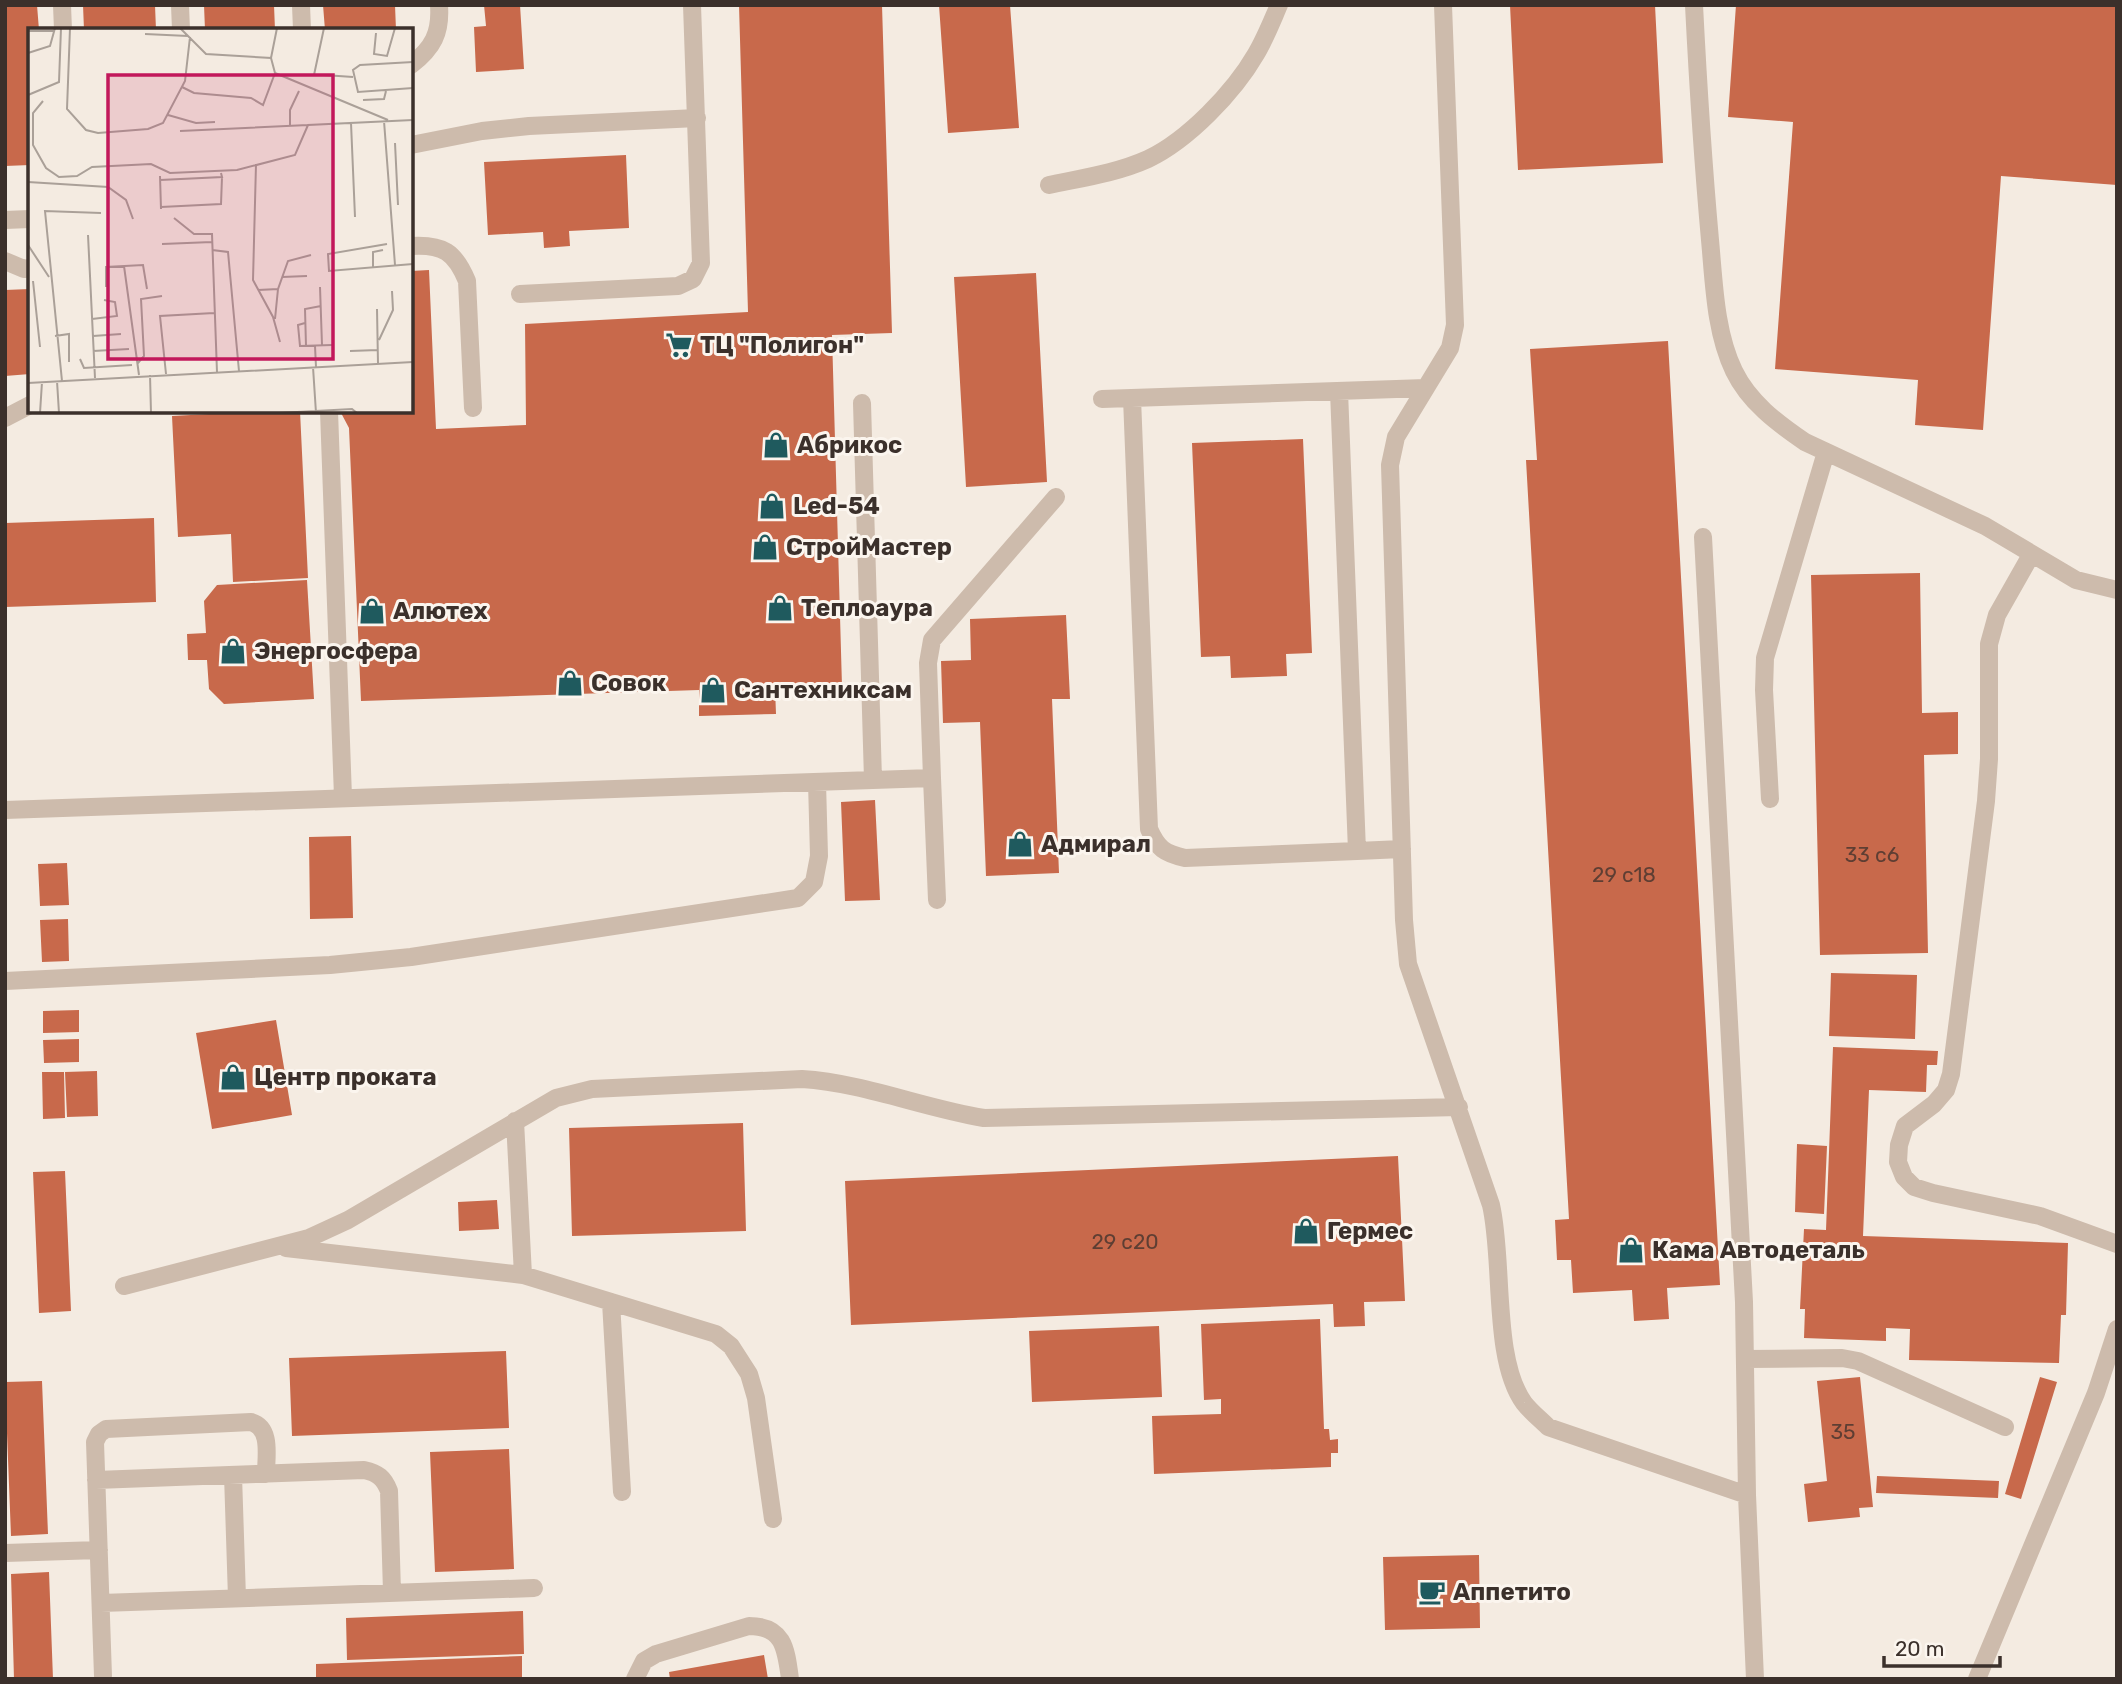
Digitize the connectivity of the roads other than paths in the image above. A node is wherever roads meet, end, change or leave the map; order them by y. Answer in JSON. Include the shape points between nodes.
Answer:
{"nodes":[{"id":1,"x":62,"y":5,"type":"edge"},
{"id":2,"x":180,"y":5,"type":"edge"},
{"id":3,"x":301,"y":5,"type":"edge"},
{"id":4,"x":439,"y":5,"type":"edge"},
{"id":5,"x":692,"y":5,"type":"edge"},
{"id":6,"x":1279,"y":5,"type":"edge"},
{"id":7,"x":1443,"y":5,"type":"edge"},
{"id":8,"x":1694,"y":5,"type":"edge"},
{"id":9,"x":63,"y":28,"type":"edge"},
{"id":10,"x":181,"y":28,"type":"edge"},
{"id":11,"x":302,"y":28,"type":"edge"},
{"id":12,"x":413,"y":63,"type":"edge"},
{"id":13,"x":697,"y":118,"type":"junction"},
{"id":14,"x":413,"y":145,"type":"edge"},
{"id":15,"x":1049,"y":185,"type":"dead end"},
{"id":16,"x":28,"y":219,"type":"edge"},
{"id":17,"x":5,"y":220,"type":"edge"},
{"id":18,"x":413,"y":246,"type":"edge"},
{"id":19,"x":5,"y":261,"type":"edge"},
{"id":20,"x":28,"y":268,"type":"edge"},
{"id":21,"x":520,"y":294,"type":"dead end"},
{"id":22,"x":1426,"y":388,"type":"junction"},
{"id":23,"x":1339,"y":391,"type":"junction"},
{"id":24,"x":1132,"y":398,"type":"junction"},
{"id":25,"x":1102,"y":399,"type":"dead end"},
{"id":26,"x":862,"y":404,"type":"dead end"},
{"id":27,"x":28,"y":406,"type":"edge"},
{"id":28,"x":473,"y":408,"type":"dead end"},
{"id":29,"x":329,"y":413,"type":"edge"},
{"id":30,"x":5,"y":418,"type":"edge"},
{"id":31,"x":1826,"y":452,"type":"junction"},
{"id":32,"x":1056,"y":498,"type":"dead end"},
{"id":33,"x":1703,"y":537,"type":"dead end"},
{"id":34,"x":2031,"y":555,"type":"junction"},
{"id":35,"x":2117,"y":590,"type":"edge"},
{"id":36,"x":932,"y":778,"type":"junction"},
{"id":37,"x":873,"y":780,"type":"junction"},
{"id":38,"x":817,"y":782,"type":"junction"},
{"id":39,"x":343,"y":797,"type":"junction"},
{"id":40,"x":1770,"y":799,"type":"dead end"},
{"id":41,"x":5,"y":810,"type":"edge"},
{"id":42,"x":1402,"y":849,"type":"junction"},
{"id":43,"x":1357,"y":851,"type":"junction"},
{"id":44,"x":937,"y":900,"type":"dead end"},
{"id":45,"x":5,"y":981,"type":"edge"},
{"id":46,"x":1459,"y":1107,"type":"junction"},
{"id":47,"x":515,"y":1121,"type":"junction"},
{"id":48,"x":2117,"y":1244,"type":"edge"},
{"id":49,"x":280,"y":1247,"type":"junction"},
{"id":50,"x":523,"y":1275,"type":"junction"},
{"id":51,"x":124,"y":1286,"type":"dead end"},
{"id":52,"x":611,"y":1302,"type":"junction"},
{"id":53,"x":2117,"y":1329,"type":"edge"},
{"id":54,"x":1745,"y":1359,"type":"junction"},
{"id":55,"x":2005,"y":1427,"type":"dead end"},
{"id":56,"x":266,"y":1474,"type":"junction"},
{"id":57,"x":233,"y":1475,"type":"junction"},
{"id":58,"x":96,"y":1480,"type":"junction"},
{"id":59,"x":622,"y":1492,"type":"dead end"},
{"id":60,"x":1747,"y":1495,"type":"junction"},
{"id":61,"x":773,"y":1519,"type":"dead end"},
{"id":62,"x":99,"y":1550,"type":"junction"},
{"id":63,"x":5,"y":1553,"type":"edge"},
{"id":64,"x":534,"y":1588,"type":"dead end"},
{"id":65,"x":392,"y":1592,"type":"junction"},
{"id":66,"x":237,"y":1598,"type":"junction"},
{"id":67,"x":101,"y":1603,"type":"junction"},
{"id":68,"x":103,"y":1676,"type":"dead end"},
{"id":69,"x":635,"y":1679,"type":"edge"},
{"id":70,"x":790,"y":1679,"type":"edge"},
{"id":71,"x":1755,"y":1679,"type":"edge"},
{"id":72,"x":1977,"y":1679,"type":"edge"}],
"edges":[{"from":1,"to":9,"type":"lane"},
{"from":2,"to":10,"type":"lane"},
{"from":3,"to":11,"type":"lane"},
{"from":4,"to":12,"type":"lane","via":[[435,42]]},
{"from":5,"to":13,"type":"lane"},
{"from":6,"to":15,"type":"lane","via":[[1256,54],[1223,100],[1188,132],[1150,158],[1113,172]]},
{"from":7,"to":22,"type":"lane","via":[[1455,325],[1450,348]]},
{"from":8,"to":31,"type":"lane","via":[[1702,151],[1724,342],[1734,371],[1762,409]]},
{"from":13,"to":14,"type":"lane","via":[[529,126]]},
{"from":13,"to":21,"type":"lane","via":[[701,263],[693,279],[678,286]]},
{"from":16,"to":17,"type":"lane"},
{"from":18,"to":28,"type":"lane","via":[[427,244],[446,250],[459,262],[467,281]]},
{"from":19,"to":20,"type":"lane"},
{"from":22,"to":23,"type":"lane"},
{"from":22,"to":42,"type":"lane","via":[[1396,437],[1390,465]]},
{"from":23,"to":24,"type":"lane"},
{"from":23,"to":43,"type":"lane"},
{"from":24,"to":25,"type":"lane"},
{"from":24,"to":43,"type":"lane","via":[[1149,829],[1156,845],[1185,858]]},
{"from":26,"to":37,"type":"lane"},
{"from":27,"to":30,"type":"lane"},
{"from":29,"to":39,"type":"lane"},
{"from":31,"to":34,"type":"lane","via":[[1985,526]]},
{"from":31,"to":40,"type":"lane","via":[[1765,658]]},
{"from":32,"to":36,"type":"lane","via":[[932,640],[928,663]]},
{"from":33,"to":54,"type":"lane"},
{"from":34,"to":35,"type":"lane","via":[[2076,580]]},
{"from":34,"to":48,"type":"lane","via":[[1997,615],[1989,644],[1986,801],[1951,1074],[1946,1090],[1934,1104],[1905,1126],[1898,1162],[1904,1177],[1933,1194],[2040,1216]]},
{"from":36,"to":37,"type":"lane"},
{"from":36,"to":44,"type":"lane"},
{"from":37,"to":38,"type":"lane"},
{"from":38,"to":39,"type":"lane"},
{"from":38,"to":45,"type":"lane","via":[[819,856],[814,883],[797,898],[411,957]]},
{"from":39,"to":41,"type":"lane"},
{"from":42,"to":43,"type":"lane"},
{"from":42,"to":46,"type":"lane","via":[[1408,964]]},
{"from":46,"to":47,"type":"lane","via":[[984,1118],[828,1080],[802,1079],[592,1089],[556,1098]]},
{"from":46,"to":60,"type":"lane","via":[[1497,1231],[1503,1340],[1524,1403],[1548,1427]]},
{"from":47,"to":49,"type":"lane","via":[[348,1220]]},
{"from":47,"to":50,"type":"lane"},
{"from":49,"to":50,"type":"lane"},
{"from":49,"to":51,"type":"lane"},
{"from":50,"to":52,"type":"lane"},
{"from":52,"to":59,"type":"lane"},
{"from":52,"to":61,"type":"lane","via":[[716,1334],[731,1346],[749,1374],[757,1398]]},
{"from":53,"to":72,"type":"lane","via":[[2096,1393]]},
{"from":54,"to":55,"type":"lane","via":[[1858,1361]]},
{"from":54,"to":60,"type":"lane"},
{"from":56,"to":57,"type":"lane"},
{"from":56,"to":58,"type":"lane","via":[[265,1431],[251,1422],[106,1429],[95,1442]]},
{"from":56,"to":65,"type":"lane","via":[[364,1470],[384,1479],[389,1491]]},
{"from":57,"to":58,"type":"lane"},
{"from":57,"to":66,"type":"lane"},
{"from":58,"to":62,"type":"lane"},
{"from":60,"to":71,"type":"lane"},
{"from":62,"to":63,"type":"lane"},
{"from":62,"to":67,"type":"lane"},
{"from":64,"to":65,"type":"lane"},
{"from":65,"to":66,"type":"lane"},
{"from":66,"to":67,"type":"lane"},
{"from":67,"to":68,"type":"lane"},
{"from":69,"to":70,"type":"lane","via":[[643,1661],[656,1654],[749,1626],[763,1626],[776,1633],[783,1643]]}]}
